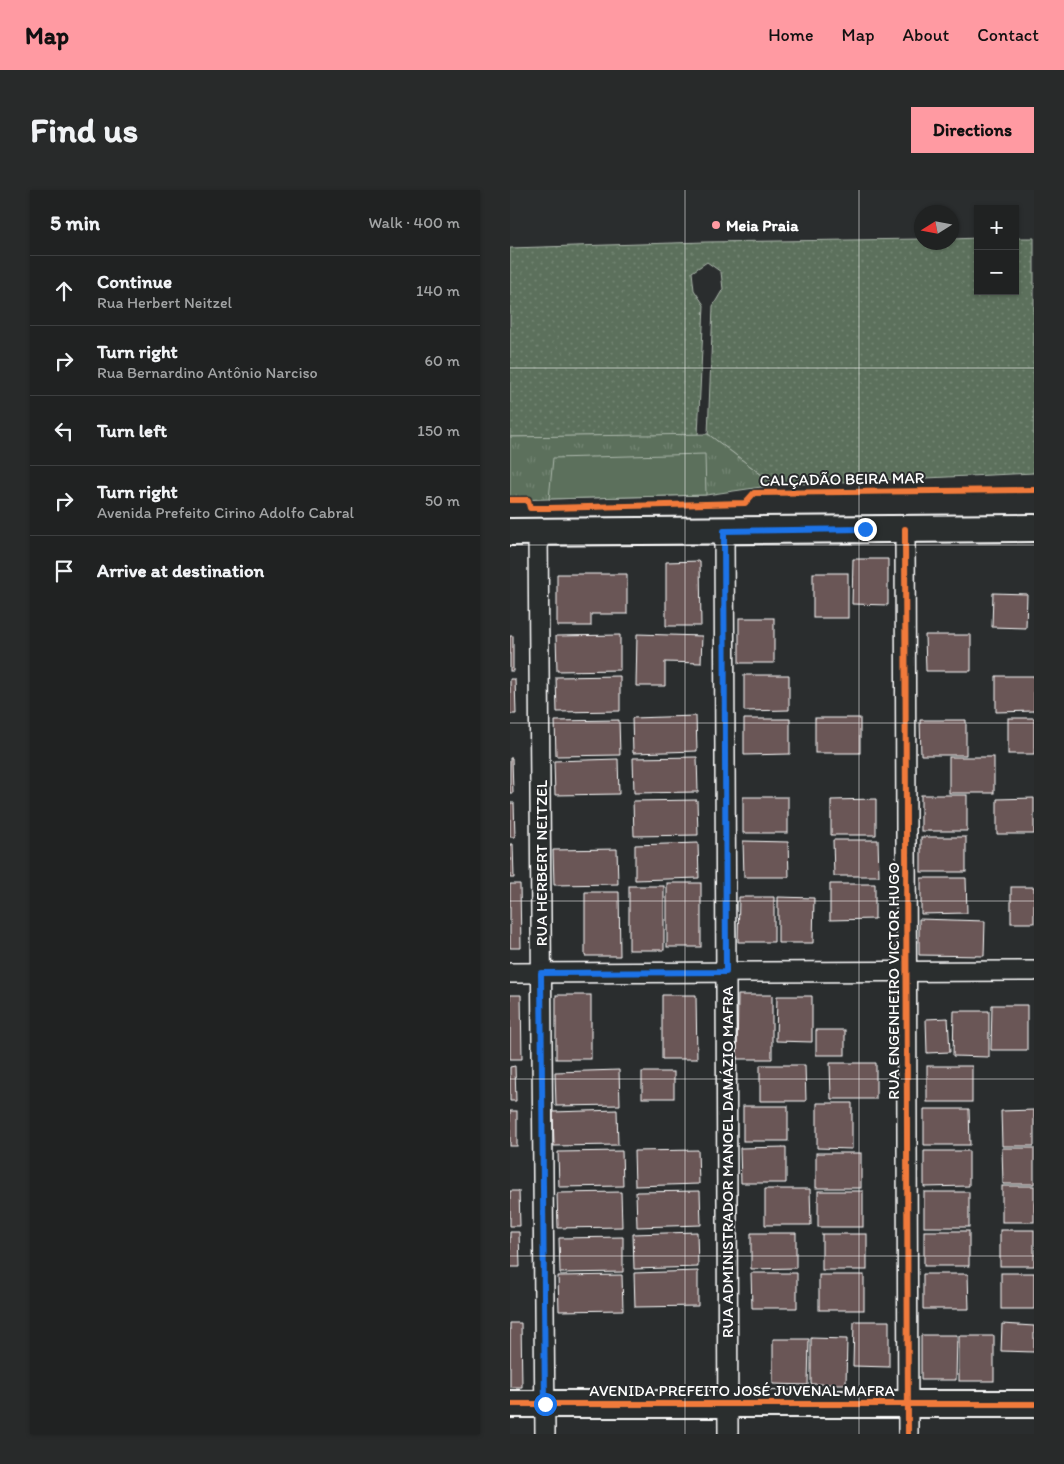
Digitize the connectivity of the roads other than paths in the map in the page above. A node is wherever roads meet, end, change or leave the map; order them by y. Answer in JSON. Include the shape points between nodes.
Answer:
{"nodes":[{"id":1,"x":1034,"y":528,"type":"edge"},
{"id":2,"x":905,"y":529,"type":"junction"},
{"id":3,"x":724,"y":531,"type":"junction"},
{"id":4,"x":510,"y":532,"type":"edge"},
{"id":5,"x":538,"y":532,"type":"junction"},
{"id":6,"x":1034,"y":971,"type":"edge"},
{"id":7,"x":726,"y":972,"type":"junction"},
{"id":8,"x":906,"y":972,"type":"junction"},
{"id":9,"x":510,"y":973,"type":"edge"},
{"id":10,"x":541,"y":973,"type":"junction"},
{"id":11,"x":510,"y":1404,"type":"edge"},
{"id":12,"x":545,"y":1404,"type":"junction"},
{"id":13,"x":728,"y":1404,"type":"junction"},
{"id":14,"x":908,"y":1404,"type":"junction"},
{"id":15,"x":1034,"y":1404,"type":"edge"},
{"id":16,"x":545,"y":1434,"type":"edge"},
{"id":17,"x":728,"y":1434,"type":"edge"},
{"id":18,"x":908,"y":1434,"type":"edge"}],
"edges":[{"from":1,"to":2,"type":"main road"},
{"from":2,"to":3,"type":"main road"},
{"from":2,"to":8,"type":"street","name":"RUA ENGENHEIRO VICTOR HUGO"},
{"from":3,"to":5,"type":"main road"},
{"from":3,"to":7,"type":"street","name":"RUA ADMINISTRADOR MANOEL DAMÁZIO MAFRA"},
{"from":4,"to":5,"type":"main road"},
{"from":5,"to":10,"type":"street","name":"RUA HERBERT NEITZEL"},
{"from":6,"to":8,"type":"street"},
{"from":7,"to":8,"type":"street"},
{"from":7,"to":10,"type":"street"},
{"from":7,"to":13,"type":"street","name":"RUA ADMINISTRADOR MANOEL DAMÁZIO MAFRA"},
{"from":8,"to":14,"type":"street","name":"RUA ENGENHEIRO VICTOR HUGO"},
{"from":9,"to":10,"type":"street"},
{"from":10,"to":12,"type":"street","name":"RUA HERBERT NEITZEL"},
{"from":11,"to":12,"type":"main road","name":"AVENIDA PREFEITO JOSÉ JUVENAL MAFRA"},
{"from":12,"to":13,"type":"main road","name":"AVENIDA PREFEITO JOSÉ JUVENAL MAFRA"},
{"from":12,"to":16,"type":"street","name":"RUA HERBERT NEITZEL"},
{"from":13,"to":14,"type":"main road","name":"AVENIDA PREFEITO JOSÉ JUVENAL MAFRA"},
{"from":13,"to":17,"type":"street","name":"RUA ADMINISTRADOR MANOEL DAMÁZIO MAFRA"},
{"from":14,"to":15,"type":"main road","name":"AVENIDA PREFEITO JOSÉ JUVENAL MAFRA"},
{"from":14,"to":18,"type":"street","name":"RUA ENGENHEIRO VICTOR HUGO"}]}
